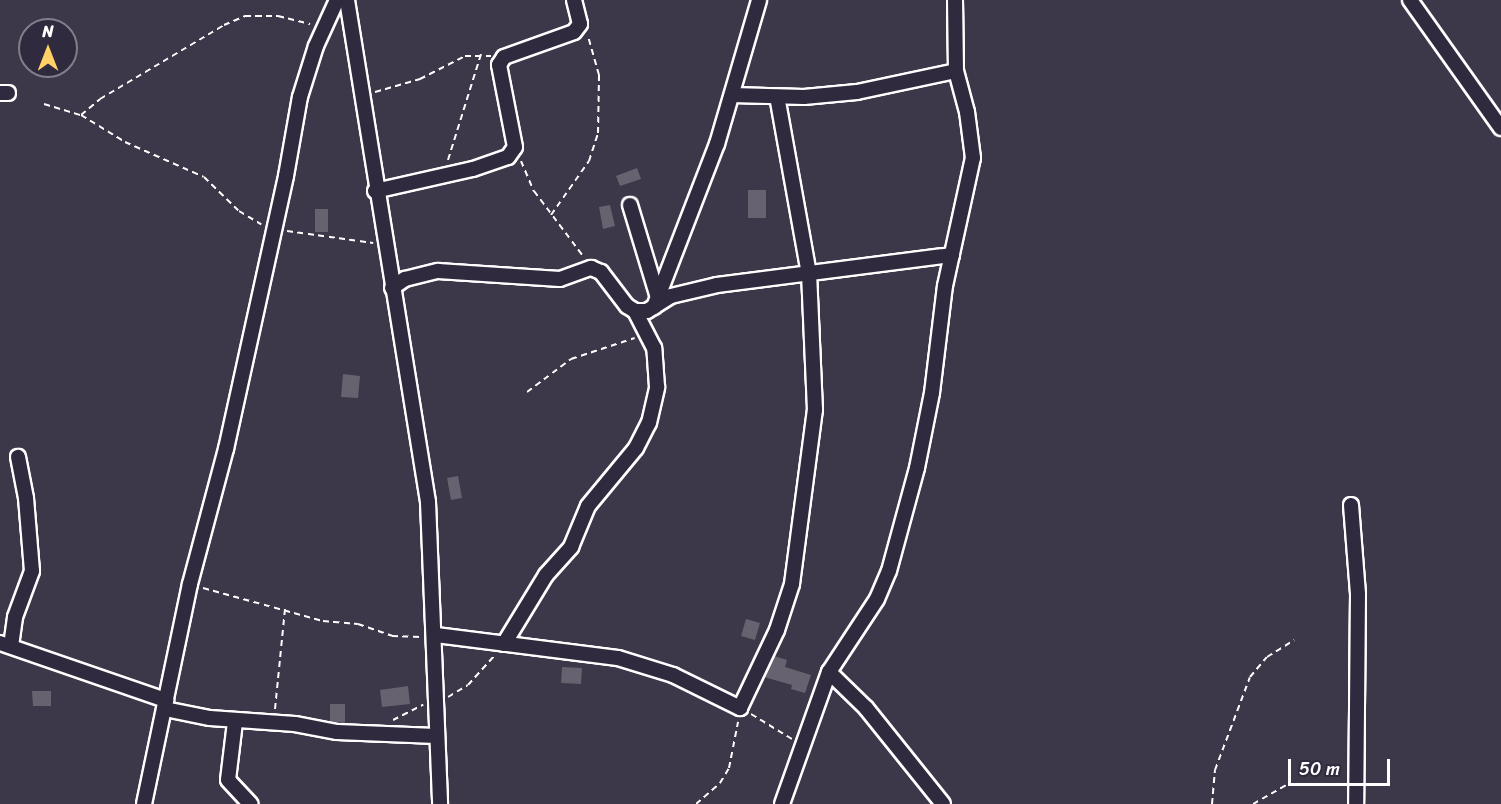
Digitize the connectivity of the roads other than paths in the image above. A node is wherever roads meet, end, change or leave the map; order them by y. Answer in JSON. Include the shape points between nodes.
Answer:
{"nodes":[{"id":1,"x":337,"y":0,"type":"edge"},
{"id":2,"x":347,"y":0,"type":"edge"},
{"id":3,"x":574,"y":0,"type":"edge"},
{"id":4,"x":759,"y":0,"type":"edge"},
{"id":5,"x":955,"y":0,"type":"edge"},
{"id":6,"x":1410,"y":0,"type":"edge"},
{"id":7,"x":956,"y":71,"type":"junction"},
{"id":8,"x":732,"y":96,"type":"junction"},
{"id":9,"x":777,"y":97,"type":"junction"},
{"id":10,"x":1501,"y":128,"type":"edge"},
{"id":11,"x":375,"y":191,"type":"junction"},
{"id":12,"x":630,"y":205,"type":"dead end"},
{"id":13,"x":952,"y":255,"type":"junction"},
{"id":14,"x":809,"y":274,"type":"junction"},
{"id":15,"x":392,"y":288,"type":"junction"},
{"id":16,"x":656,"y":302,"type":"junction"},
{"id":17,"x":635,"y":311,"type":"junction"},
{"id":18,"x":18,"y":457,"type":"dead end"},
{"id":19,"x":1351,"y":505,"type":"dead end"},
{"id":20,"x":436,"y":635,"type":"junction"},
{"id":21,"x":504,"y":644,"type":"junction"},
{"id":22,"x":6,"y":645,"type":"edge"},
{"id":23,"x":829,"y":672,"type":"junction"},
{"id":24,"x":166,"y":704,"type":"junction"},
{"id":25,"x":235,"y":722,"type":"junction"},
{"id":26,"x":436,"y":736,"type":"junction"},
{"id":27,"x":144,"y":804,"type":"edge"},
{"id":28,"x":250,"y":804,"type":"edge"},
{"id":29,"x":440,"y":804,"type":"edge"},
{"id":30,"x":782,"y":804,"type":"edge"},
{"id":31,"x":943,"y":804,"type":"edge"},
{"id":32,"x":1356,"y":804,"type":"edge"}],
"edges":[{"from":1,"to":24,"type":"street","via":[[300,97],[274,230],[190,584]]},
{"from":2,"to":11,"type":"street"},
{"from":3,"to":11,"type":"street","via":[[580,24],[556,41],[504,57],[500,73],[515,147],[499,161]]},
{"from":4,"to":8,"type":"street"},
{"from":5,"to":7,"type":"street"},
{"from":6,"to":10,"type":"street"},
{"from":7,"to":9,"type":"street","via":[[857,92]]},
{"from":7,"to":13,"type":"street","via":[[974,144]]},
{"from":8,"to":9,"type":"street"},
{"from":8,"to":16,"type":"street"},
{"from":9,"to":14,"type":"street"},
{"from":11,"to":15,"type":"street"},
{"from":12,"to":16,"type":"street"},
{"from":13,"to":14,"type":"street"},
{"from":13,"to":23,"type":"street","via":[[932,393],[898,544],[877,599]]},
{"from":14,"to":16,"type":"street","via":[[686,291]]},
{"from":14,"to":21,"type":"street","via":[[815,410],[798,553],[777,630],[740,708],[648,665]]},
{"from":15,"to":17,"type":"street","via":[[405,279],[438,271],[560,279],[582,269],[602,272],[617,295]]},
{"from":15,"to":20,"type":"street","via":[[428,502]]},
{"from":16,"to":17,"type":"street"},
{"from":17,"to":21,"type":"street","via":[[650,335],[657,387],[649,423],[636,448],[588,506],[571,546],[546,575]]},
{"from":18,"to":22,"type":"street","via":[[32,571]]},
{"from":19,"to":32,"type":"street","via":[[1358,594]]},
{"from":20,"to":21,"type":"street"},
{"from":20,"to":26,"type":"street"},
{"from":22,"to":24,"type":"street"},
{"from":23,"to":30,"type":"street"},
{"from":23,"to":31,"type":"street","via":[[866,708]]},
{"from":24,"to":25,"type":"street"},
{"from":24,"to":27,"type":"street"},
{"from":25,"to":26,"type":"street","via":[[274,722],[372,735]]},
{"from":25,"to":28,"type":"street","via":[[228,780]]},
{"from":26,"to":29,"type":"street"}]}
